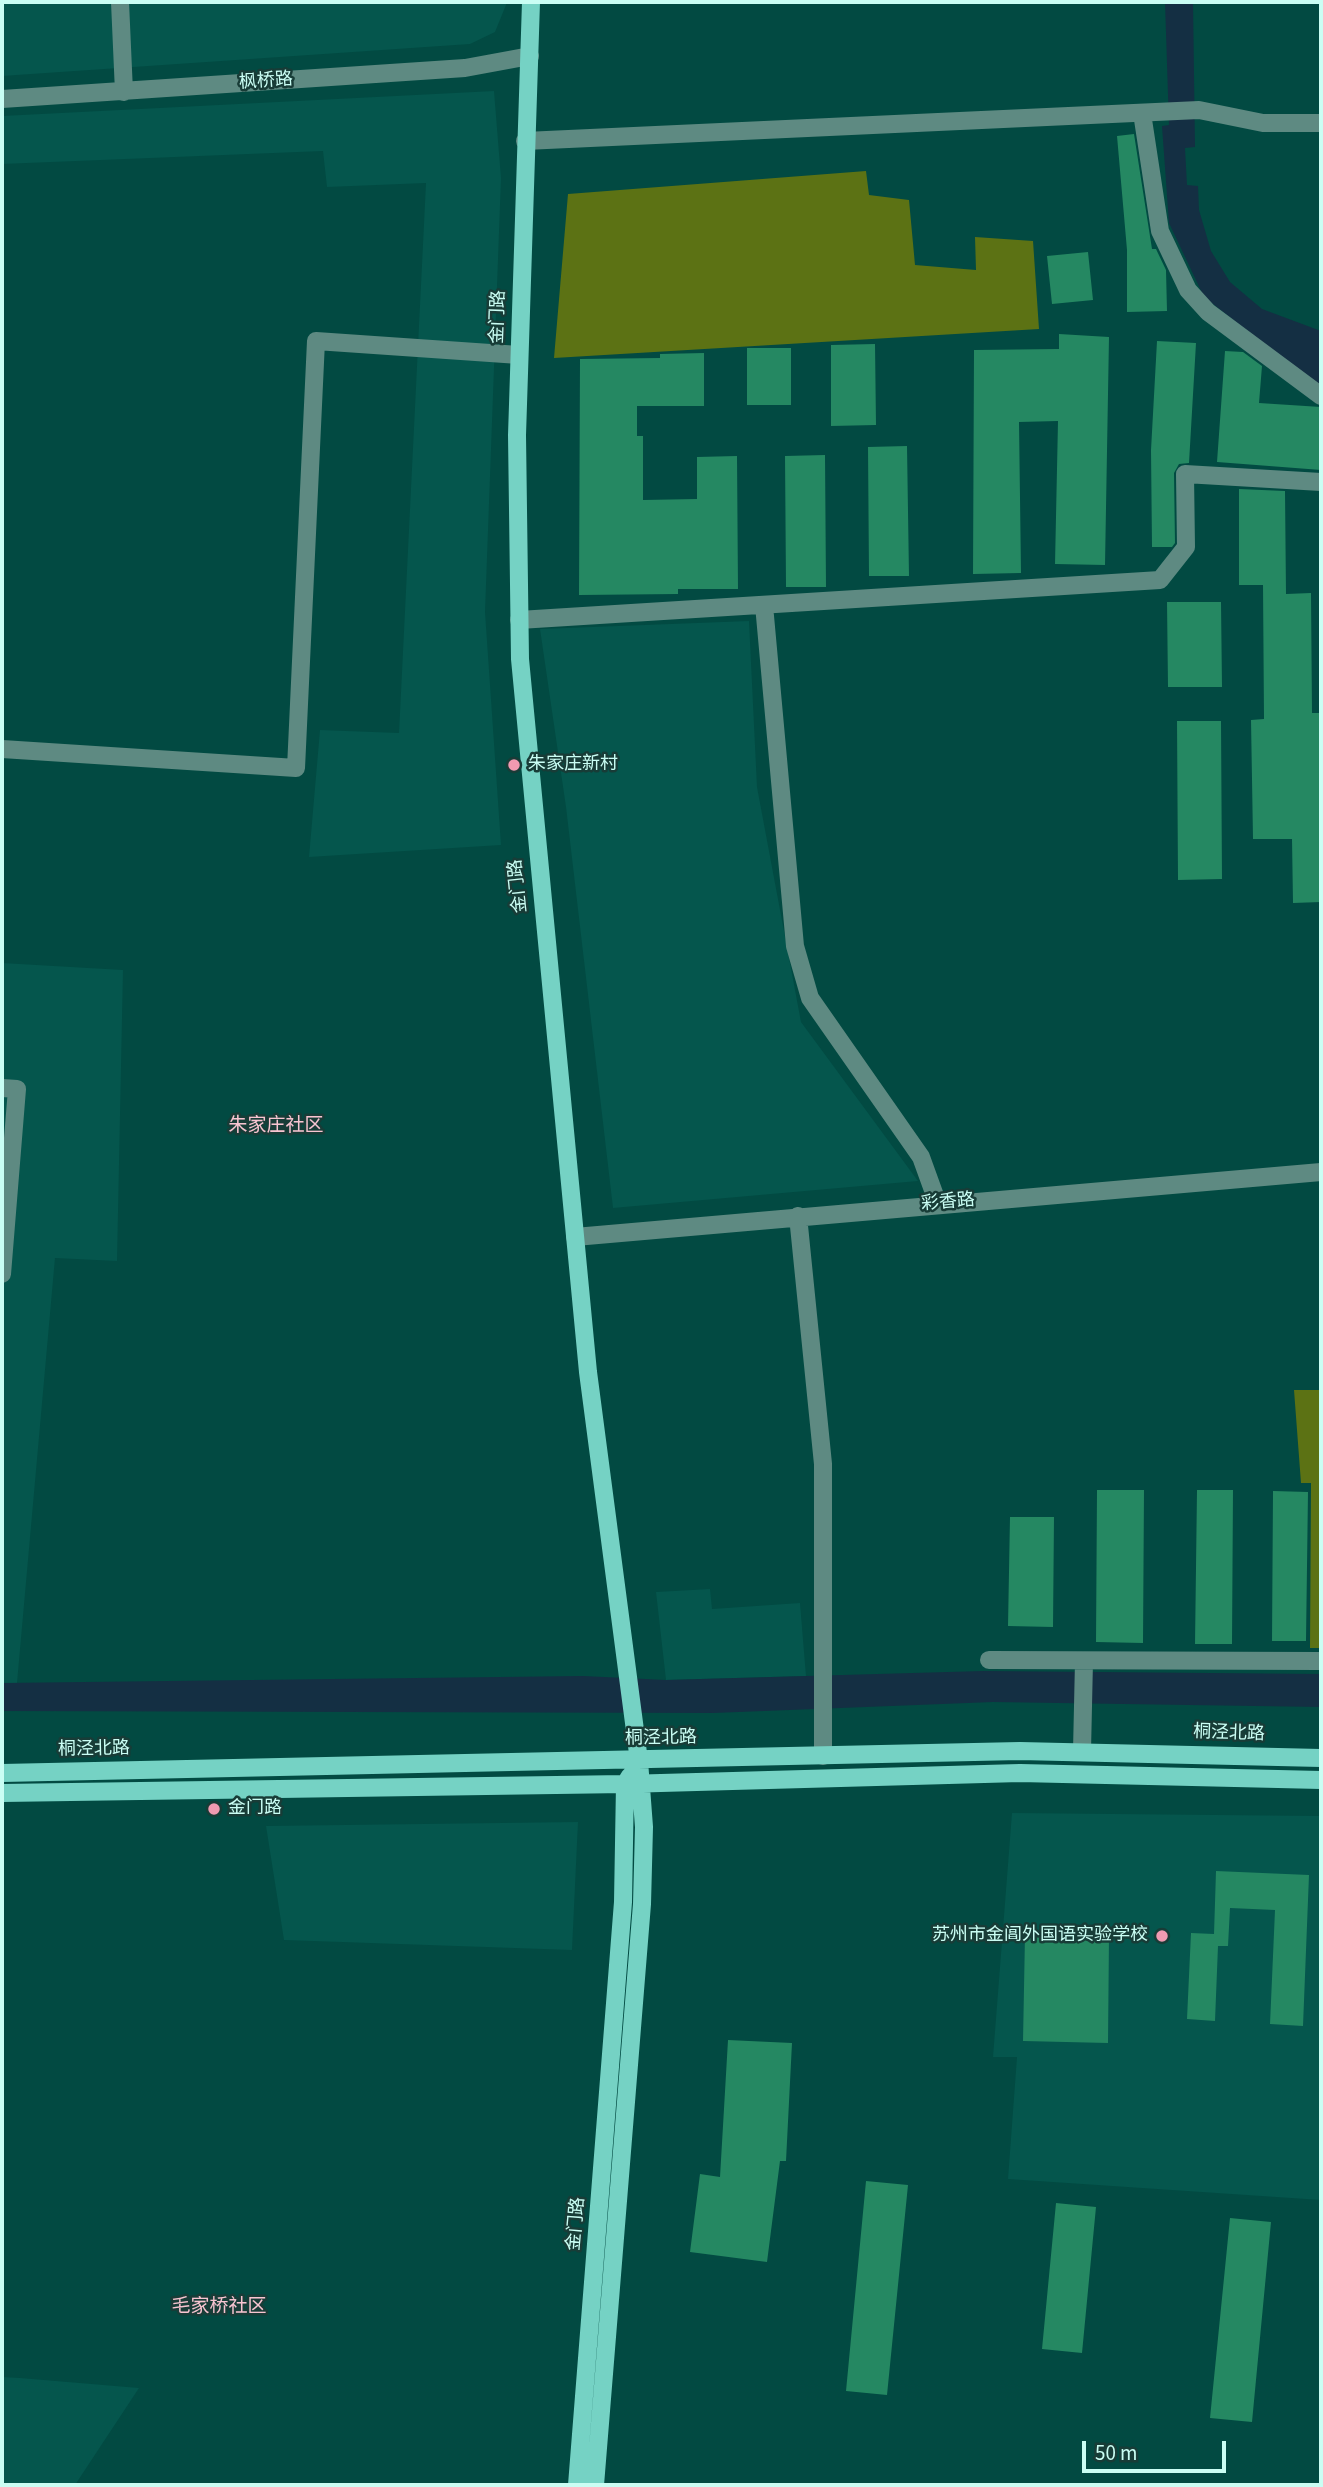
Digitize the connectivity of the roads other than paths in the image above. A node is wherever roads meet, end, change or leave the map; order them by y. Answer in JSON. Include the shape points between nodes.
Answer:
{"nodes":[{"id":1,"x":120,"y":2,"type":"edge"},
{"id":2,"x":531,"y":2,"type":"edge"},
{"id":3,"x":530,"y":56,"type":"junction"},
{"id":4,"x":124,"y":92,"type":"junction"},
{"id":5,"x":2,"y":99,"type":"edge"},
{"id":6,"x":1142,"y":113,"type":"junction"},
{"id":7,"x":1321,"y":124,"type":"edge"},
{"id":8,"x":526,"y":141,"type":"junction"},
{"id":9,"x":519,"y":355,"type":"junction"},
{"id":10,"x":1321,"y":396,"type":"edge"},
{"id":11,"x":1321,"y":482,"type":"edge"},
{"id":12,"x":764,"y":605,"type":"junction"},
{"id":13,"x":519,"y":620,"type":"junction"},
{"id":14,"x":2,"y":750,"type":"edge"},
{"id":15,"x":2,"y":1088,"type":"edge"},
{"id":16,"x":1321,"y":1172,"type":"edge"},
{"id":17,"x":938,"y":1204,"type":"junction"},
{"id":18,"x":798,"y":1216,"type":"junction"},
{"id":19,"x":575,"y":1237,"type":"junction"},
{"id":20,"x":2,"y":1274,"type":"edge"},
{"id":21,"x":989,"y":1660,"type":"dead end"},
{"id":22,"x":1321,"y":1661,"type":"edge"},
{"id":23,"x":1084,"y":1665,"type":"junction"},
{"id":24,"x":1082,"y":1751,"type":"junction"},
{"id":25,"x":823,"y":1756,"type":"junction"},
{"id":26,"x":1321,"y":1758,"type":"edge"},
{"id":27,"x":639,"y":1761,"type":"junction"},
{"id":28,"x":2,"y":1773,"type":"edge"},
{"id":29,"x":1321,"y":1780,"type":"edge"},
{"id":30,"x":633,"y":1783,"type":"junction"},
{"id":31,"x":2,"y":1793,"type":"edge"},
{"id":32,"x":577,"y":2485,"type":"edge"},
{"id":33,"x":595,"y":2485,"type":"edge"}],
"edges":[{"from":1,"to":4,"type":"street"},
{"from":2,"to":3,"type":"main road","name":"金门路"},
{"from":3,"to":4,"type":"street","name":"枫桥路","via":[[465,68]]},
{"from":3,"to":8,"type":"main road","name":"金门路"},
{"from":4,"to":5,"type":"street","name":"枫桥路"},
{"from":6,"to":7,"type":"street","via":[[1199,110],[1263,123]]},
{"from":6,"to":8,"type":"street"},
{"from":6,"to":10,"type":"street","via":[[1160,231],[1188,289],[1208,312]]},
{"from":8,"to":9,"type":"main road","name":"金门路"},
{"from":9,"to":13,"type":"main road","name":"金门路"},
{"from":9,"to":14,"type":"street","via":[[316,341],[296,768]]},
{"from":11,"to":12,"type":"street","via":[[1185,474],[1186,547],[1160,580]]},
{"from":12,"to":13,"type":"street"},
{"from":12,"to":17,"type":"street","via":[[795,946],[806,985],[810,998],[921,1157]]},
{"from":13,"to":19,"type":"main road","name":"金门路"},
{"from":15,"to":20,"type":"street","via":[[17,1089]]},
{"from":16,"to":17,"type":"street","name":"彩香路"},
{"from":17,"to":18,"type":"street","name":"彩香路"},
{"from":18,"to":19,"type":"street","name":"彩香路"},
{"from":18,"to":25,"type":"street","via":[[823,1464]]},
{"from":19,"to":27,"type":"main road","name":"金门路"},
{"from":21,"to":23,"type":"street"},
{"from":22,"to":23,"type":"street"},
{"from":23,"to":24,"type":"street"},
{"from":24,"to":25,"type":"main road","name":"桐泾北路"},
{"from":24,"to":26,"type":"main road","name":"桐泾北路"},
{"from":25,"to":27,"type":"main road","name":"桐泾北路"},
{"from":27,"to":28,"type":"main road","name":"桐泾北路"},
{"from":27,"to":30,"type":"main road"},
{"from":29,"to":30,"type":"main road","via":[[1020,1773]]},
{"from":30,"to":31,"type":"main road"},
{"from":30,"to":32,"type":"main road","name":"金门路"},
{"from":30,"to":33,"type":"main road","via":[[642,1904]]}]}
